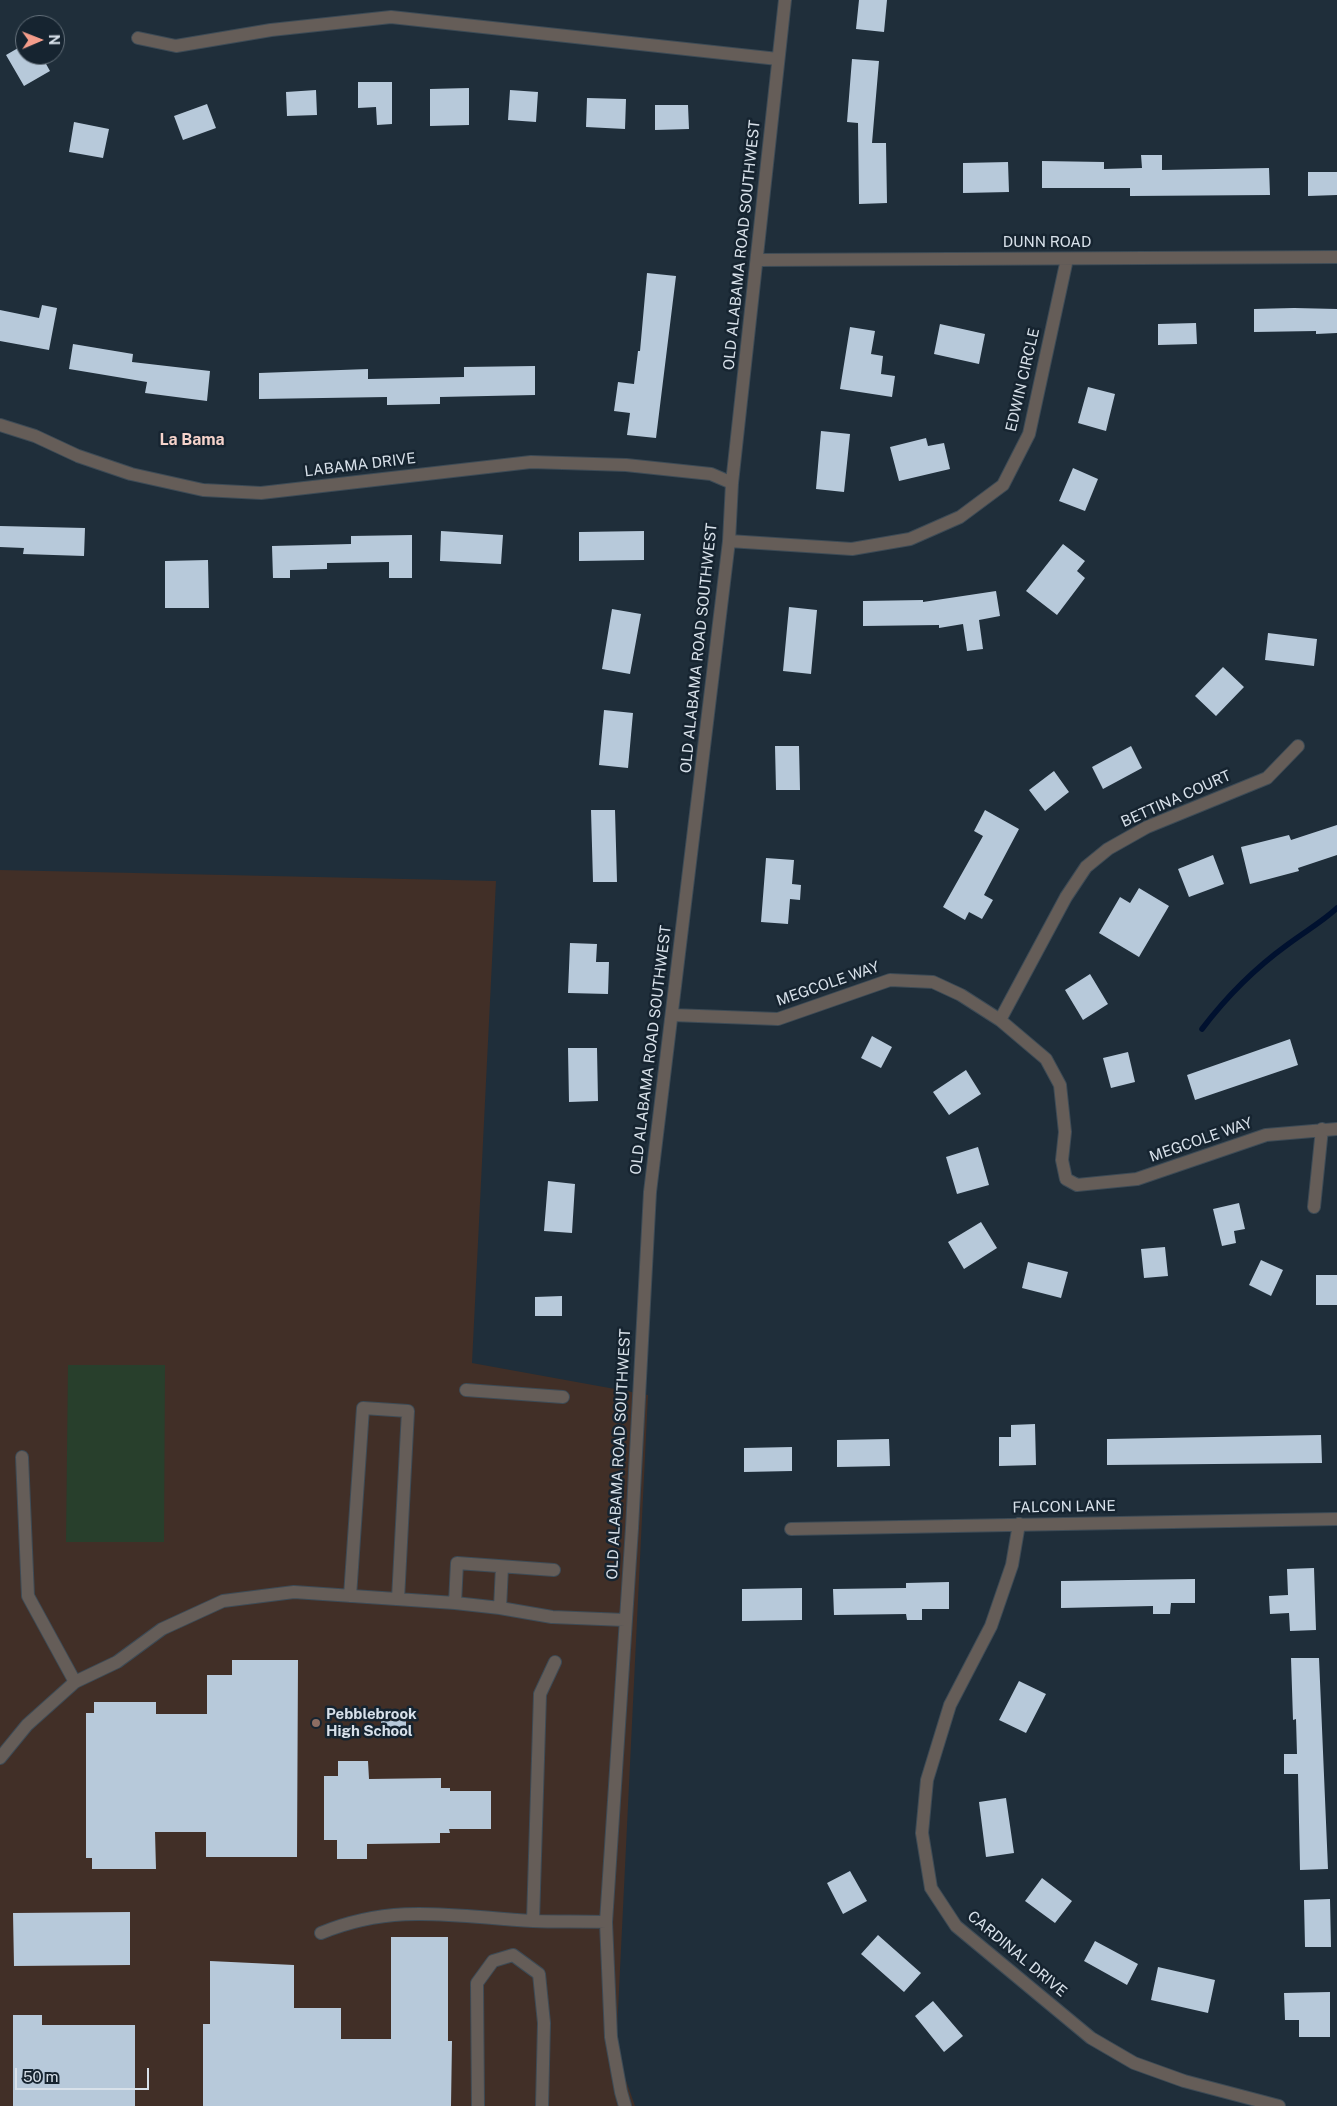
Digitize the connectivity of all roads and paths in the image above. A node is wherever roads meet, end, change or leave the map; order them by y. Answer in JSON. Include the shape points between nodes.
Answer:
{"nodes":[{"id":1,"x":785,"y":0,"type":"edge"},
{"id":2,"x":138,"y":38,"type":"dead end"},
{"id":3,"x":778,"y":60,"type":"junction"},
{"id":4,"x":1337,"y":257,"type":"edge"},
{"id":5,"x":1067,"y":259,"type":"junction"},
{"id":6,"x":758,"y":260,"type":"junction"},
{"id":7,"x":0,"y":425,"type":"edge"},
{"id":8,"x":732,"y":483,"type":"junction"},
{"id":9,"x":729,"y":541,"type":"junction"},
{"id":10,"x":1298,"y":746,"type":"dead end"},
{"id":11,"x":672,"y":1015,"type":"junction"},
{"id":12,"x":1000,"y":1020,"type":"junction"},
{"id":13,"x":1322,"y":1129,"type":"junction"},
{"id":14,"x":1337,"y":1129,"type":"edge"},
{"id":15,"x":1314,"y":1207,"type":"dead end"},
{"id":16,"x":466,"y":1390,"type":"dead end"},
{"id":17,"x":563,"y":1397,"type":"dead end"},
{"id":18,"x":22,"y":1457,"type":"dead end"},
{"id":19,"x":1337,"y":1519,"type":"edge"},
{"id":20,"x":1019,"y":1524,"type":"junction"},
{"id":21,"x":791,"y":1529,"type":"dead end"},
{"id":22,"x":502,"y":1567,"type":"junction"},
{"id":23,"x":554,"y":1570,"type":"dead end"},
{"id":24,"x":350,"y":1596,"type":"junction"},
{"id":25,"x":398,"y":1599,"type":"junction"},
{"id":26,"x":455,"y":1603,"type":"junction"},
{"id":27,"x":500,"y":1608,"type":"junction"},
{"id":28,"x":625,"y":1620,"type":"junction"},
{"id":29,"x":555,"y":1662,"type":"dead end"},
{"id":30,"x":75,"y":1682,"type":"junction"},
{"id":31,"x":0,"y":1758,"type":"edge"},
{"id":32,"x":533,"y":1921,"type":"junction"},
{"id":33,"x":606,"y":1922,"type":"junction"},
{"id":34,"x":321,"y":1933,"type":"dead end"},
{"id":35,"x":478,"y":2106,"type":"edge"},
{"id":36,"x":542,"y":2106,"type":"edge"},
{"id":37,"x":626,"y":2106,"type":"edge"},
{"id":38,"x":1279,"y":2106,"type":"edge"}],
"edges":[{"from":1,"to":3,"type":"street","name":"OLD ALABAMA ROAD SOUTHWEST"},
{"from":2,"to":3,"type":"street","via":[[176,46],[271,30],[391,16]]},
{"from":3,"to":6,"type":"street","name":"OLD ALABAMA ROAD SOUTHWEST"},
{"from":4,"to":5,"type":"street","name":"DUNN ROAD"},
{"from":5,"to":6,"type":"street","name":"DUNN ROAD"},
{"from":5,"to":9,"type":"street","name":"EDWIN CIRCLE","via":[[1029,434],[1003,485],[960,517],[910,539],[852,549]]},
{"from":6,"to":8,"type":"street","name":"OLD ALABAMA ROAD SOUTHWEST"},
{"from":7,"to":8,"type":"street","name":"LABAMA DRIVE","via":[[131,474],[204,490],[261,493],[531,462],[626,465],[711,474]]},
{"from":8,"to":9,"type":"street","name":"OLD ALABAMA ROAD SOUTHWEST"},
{"from":9,"to":11,"type":"street","name":"OLD ALABAMA ROAD SOUTHWEST"},
{"from":10,"to":12,"type":"street","name":"BETTINA COURT","via":[[1267,778],[1146,827],[1108,849],[1086,868],[1066,897]]},
{"from":11,"to":12,"type":"street","name":"MEGCOLE WAY","via":[[778,1020],[890,980],[910,980],[940,986],[961,995]]},
{"from":11,"to":28,"type":"street","name":"OLD ALABAMA ROAD SOUTHWEST","via":[[650,1192]]},
{"from":12,"to":13,"type":"street","name":"MEGCOLE WAY","via":[[1046,1059],[1060,1085],[1065,1132],[1062,1160],[1066,1179],[1077,1185],[1137,1179],[1266,1135]]},
{"from":13,"to":14,"type":"street","name":"MEGCOLE WAY"},
{"from":13,"to":15,"type":"street"},
{"from":16,"to":17,"type":"street"},
{"from":18,"to":30,"type":"street","via":[[28,1596]]},
{"from":19,"to":20,"type":"street","name":"FALCON LANE"},
{"from":20,"to":21,"type":"street","name":"FALCON LANE"},
{"from":20,"to":38,"type":"street","name":"CARDINAL DRIVE","via":[[1012,1565],[994,1617],[950,1705],[927,1780],[922,1833],[931,1888],[956,1926],[1091,2038],[1134,2063],[1184,2081]]},
{"from":22,"to":23,"type":"street"},
{"from":22,"to":26,"type":"street","via":[[457,1563]]},
{"from":22,"to":27,"type":"street"},
{"from":24,"to":25,"type":"street"},
{"from":24,"to":25,"type":"street","via":[[363,1408],[408,1411]]},
{"from":24,"to":30,"type":"street","via":[[294,1592],[223,1600],[162,1629],[117,1662]]},
{"from":25,"to":26,"type":"street"},
{"from":26,"to":27,"type":"street"},
{"from":27,"to":28,"type":"street","via":[[552,1617]]},
{"from":28,"to":33,"type":"street","name":"OLD ALABAMA ROAD SOUTHWEST"},
{"from":29,"to":32,"type":"street","via":[[540,1694]]},
{"from":30,"to":31,"type":"street","via":[[27,1725]]},
{"from":32,"to":33,"type":"street"},
{"from":32,"to":34,"type":"street","via":[[470,1915],[387,1915],[349,1922]]},
{"from":33,"to":37,"type":"street","name":"OLD ALABAMA ROAD SOUTHWEST","via":[[611,2037]]},
{"from":35,"to":36,"type":"street","via":[[477,1983],[493,1960],[513,1955],[540,1974],[544,2023]]}]}
